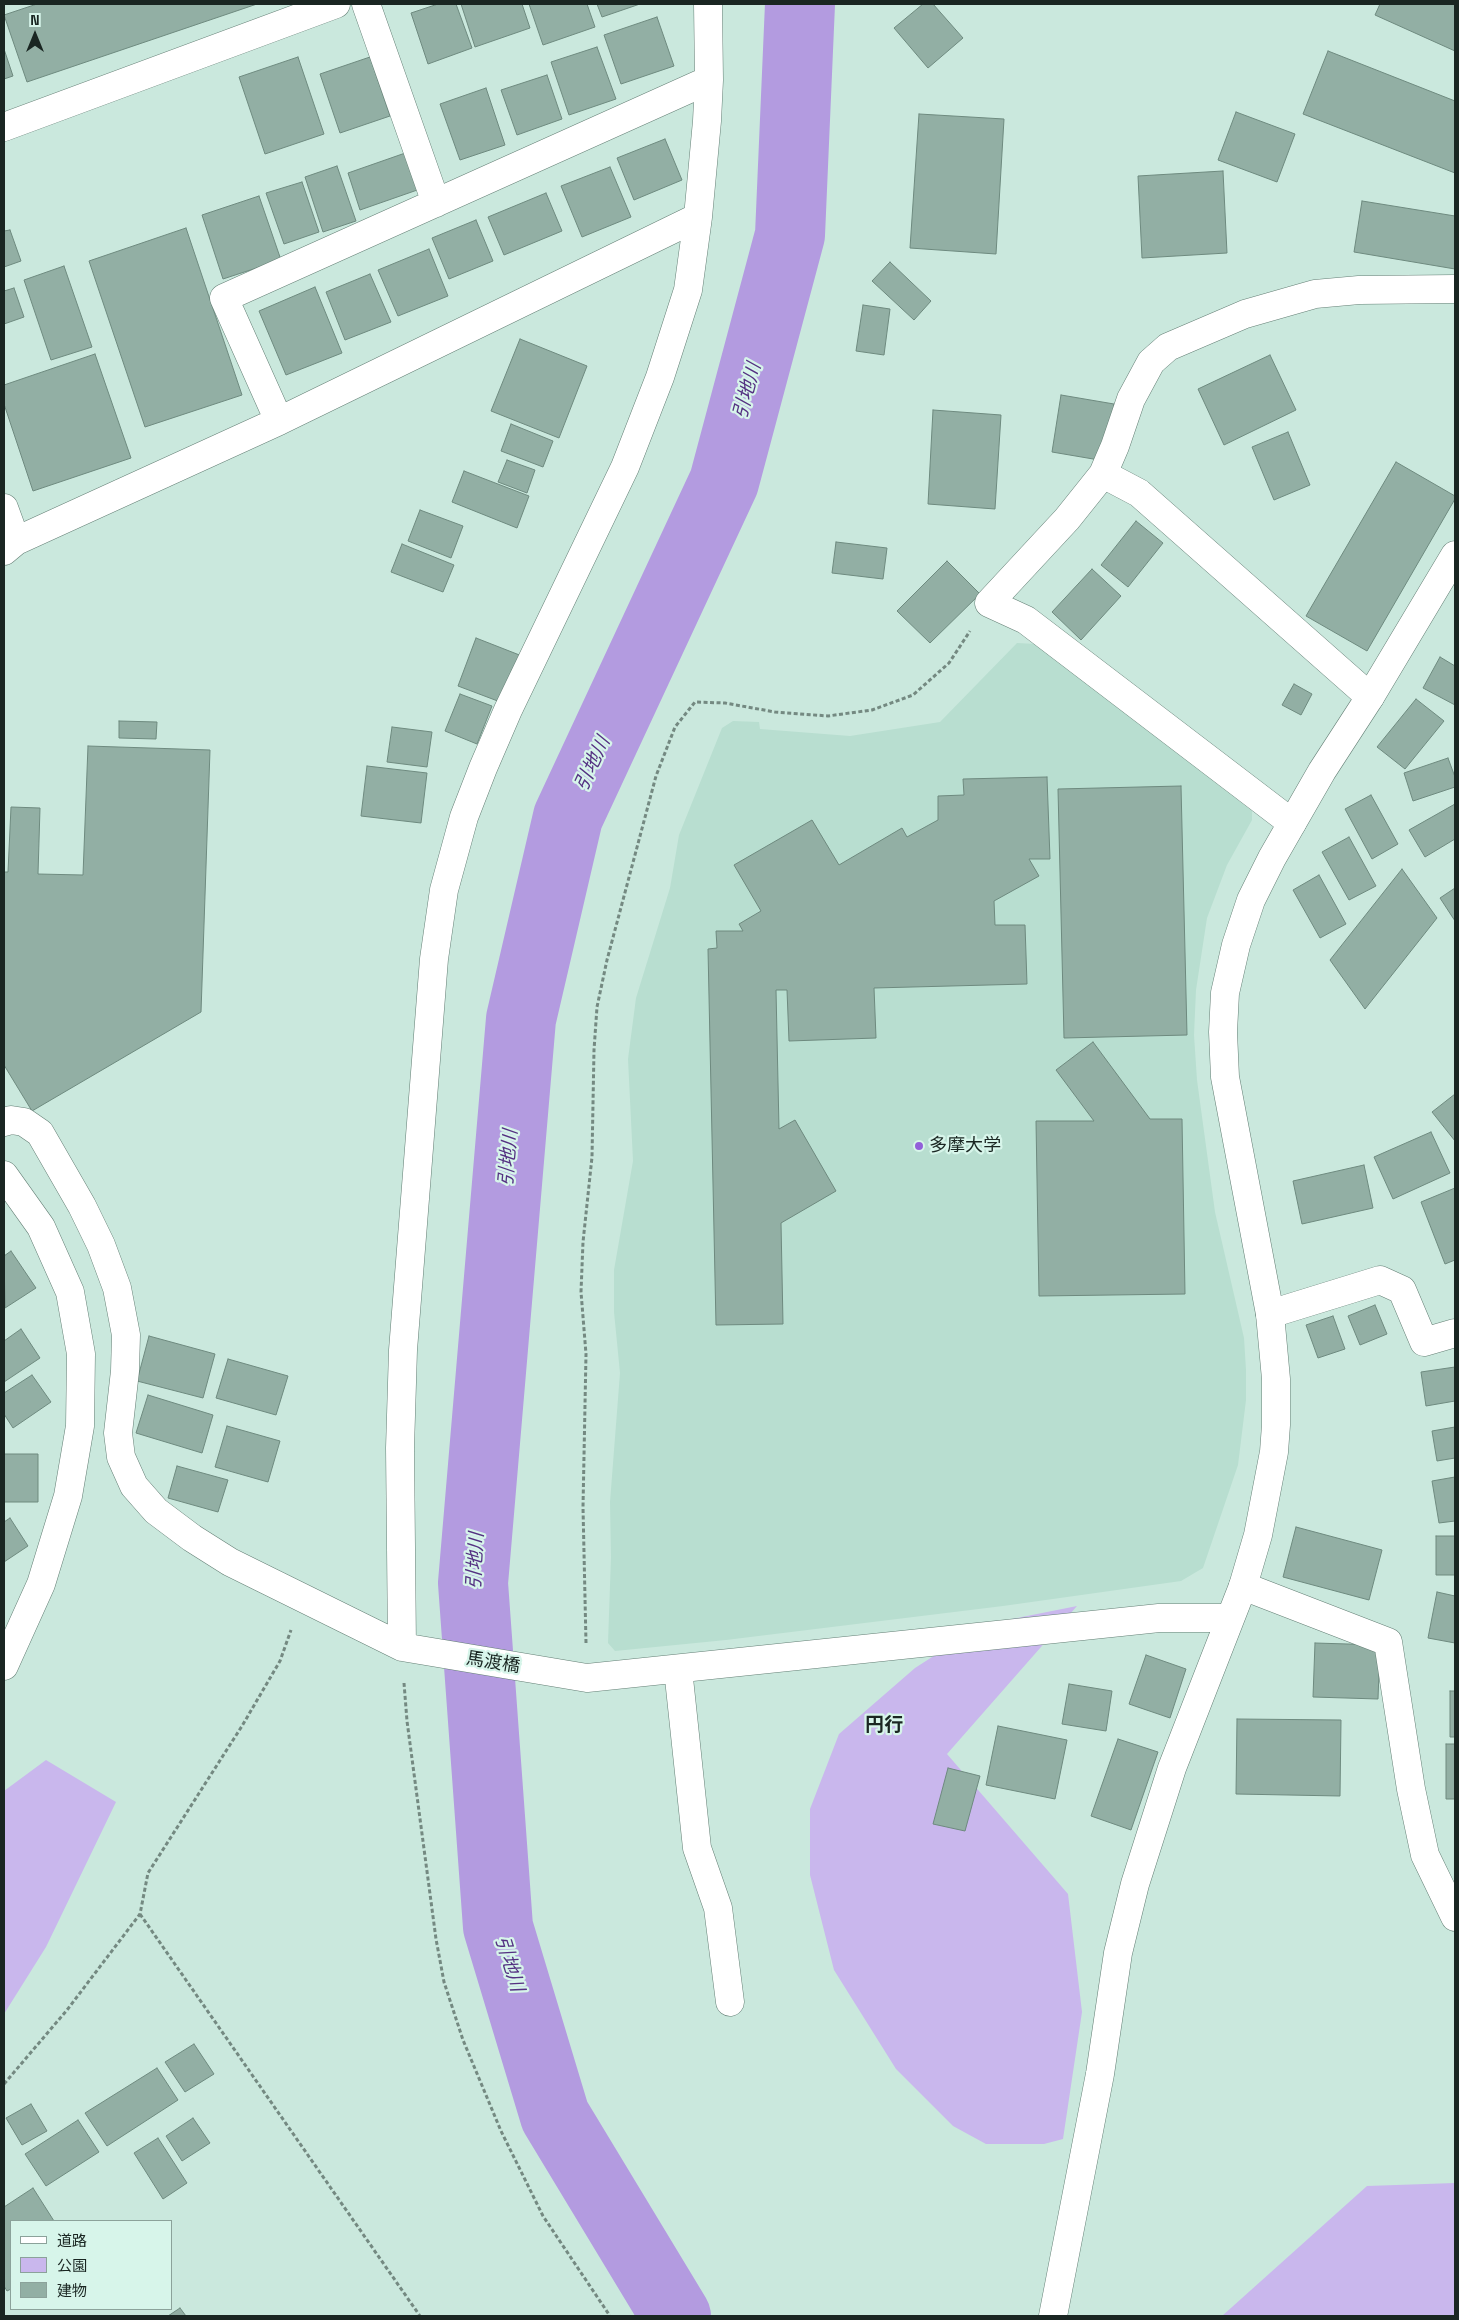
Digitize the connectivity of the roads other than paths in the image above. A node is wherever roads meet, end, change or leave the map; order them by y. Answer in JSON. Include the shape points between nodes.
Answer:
{"nodes":[{"id":1,"x":332,"y":4,"type":"edge"},
{"id":2,"x":366,"y":4,"type":"edge"},
{"id":3,"x":708,"y":4,"type":"edge"},
{"id":4,"x":710,"y":80,"type":"junction"},
{"id":5,"x":4,"y":127,"type":"edge"},
{"id":6,"x":436,"y":203,"type":"junction"},
{"id":7,"x":698,"y":217,"type":"junction"},
{"id":8,"x":1455,"y":288,"type":"edge"},
{"id":9,"x":279,"y":421,"type":"junction"},
{"id":10,"x":1103,"y":474,"type":"junction"},
{"id":11,"x":4,"y":508,"type":"edge"},
{"id":12,"x":10,"y":546,"type":"edge"},
{"id":13,"x":1455,"y":555,"type":"edge"},
{"id":14,"x":1370,"y":697,"type":"junction"},
{"id":15,"x":1292,"y":823,"type":"junction"},
{"id":16,"x":4,"y":1122,"type":"edge"},
{"id":17,"x":4,"y":1175,"type":"edge"},
{"id":18,"x":1270,"y":1314,"type":"junction"},
{"id":19,"x":1455,"y":1332,"type":"edge"},
{"id":20,"x":1243,"y":1586,"type":"junction"},
{"id":21,"x":1230,"y":1618,"type":"junction"},
{"id":22,"x":10,"y":1631,"type":"edge"},
{"id":23,"x":410,"y":1649,"type":"junction"},
{"id":24,"x":4,"y":1666,"type":"edge"},
{"id":25,"x":678,"y":1669,"type":"junction"},
{"id":26,"x":1455,"y":1917,"type":"edge"},
{"id":27,"x":730,"y":2002,"type":"dead end"},
{"id":28,"x":1053,"y":2316,"type":"edge"}],
"edges":[{"from":1,"to":5,"type":"street"},
{"from":2,"to":6,"type":"street"},
{"from":3,"to":4,"type":"street"},
{"from":4,"to":6,"type":"street"},
{"from":4,"to":7,"type":"street"},
{"from":6,"to":9,"type":"street","via":[[224,298]]},
{"from":7,"to":9,"type":"street"},
{"from":7,"to":23,"type":"street","via":[[688,290],[660,377],[624,467],[508,710],[464,817],[444,890],[434,958],[403,1350],[400,1448]]},
{"from":8,"to":10,"type":"street","via":[[1315,294],[1245,314],[1168,348],[1151,362],[1131,399]]},
{"from":9,"to":12,"type":"street"},
{"from":10,"to":14,"type":"street","via":[[1139,493]]},
{"from":10,"to":15,"type":"street","via":[[988,603],[1026,620]]},
{"from":11,"to":12,"type":"street"},
{"from":13,"to":14,"type":"street"},
{"from":14,"to":15,"type":"street"},
{"from":15,"to":18,"type":"street","via":[[1251,900],[1236,945],[1225,993],[1223,1032],[1225,1077]]},
{"from":16,"to":23,"type":"street","name":"馬渡橋","via":[[24,1122],[40,1133],[82,1206],[117,1288],[126,1335],[118,1434],[122,1457],[134,1486],[156,1511],[230,1562]]},
{"from":17,"to":22,"type":"street","via":[[41,1227],[70,1292],[81,1354],[80,1426],[68,1496],[41,1584]]},
{"from":18,"to":19,"type":"street","via":[[1380,1280],[1402,1290],[1424,1342]]},
{"from":18,"to":20,"type":"street","via":[[1276,1379],[1274,1452],[1258,1535]]},
{"from":20,"to":21,"type":"street"},
{"from":20,"to":26,"type":"street","via":[[1388,1642],[1425,1855]]},
{"from":21,"to":25,"type":"street","name":"馬渡橋","via":[[1159,1618]]},
{"from":21,"to":28,"type":"street","via":[[1172,1768],[1135,1884],[1118,1952],[1100,2074]]},
{"from":22,"to":24,"type":"street"},
{"from":23,"to":25,"type":"street","name":"馬渡橋","via":[[578,1677]]},
{"from":25,"to":27,"type":"street","via":[[697,1848],[718,1908]]}]}
